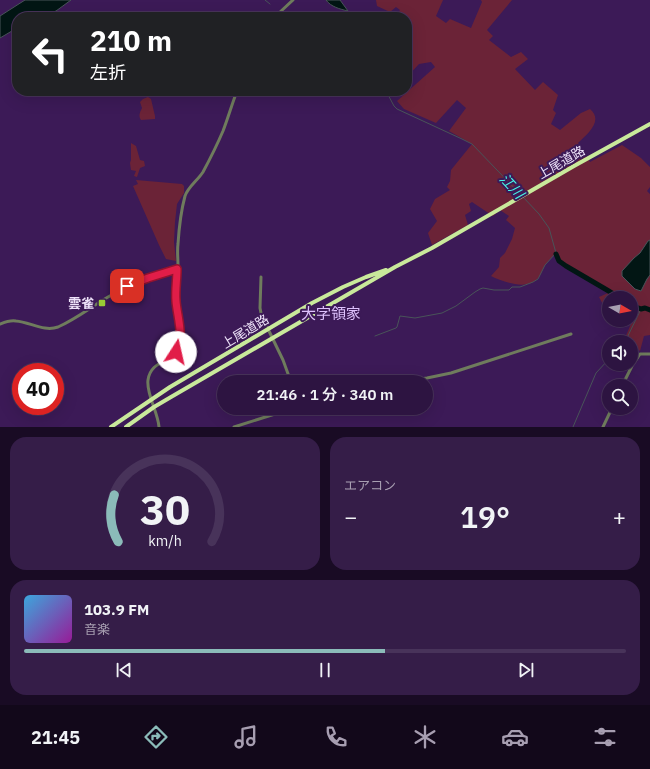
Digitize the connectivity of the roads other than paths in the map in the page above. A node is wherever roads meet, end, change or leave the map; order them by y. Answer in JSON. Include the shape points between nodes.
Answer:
{"nodes":[{"id":1,"x":293,"y":0,"type":"edge"},
{"id":2,"x":280,"y":12,"type":"edge"},
{"id":3,"x":234,"y":96,"type":"edge"},
{"id":4,"x":650,"y":123,"type":"edge"},
{"id":5,"x":395,"y":267,"type":"junction"},
{"id":6,"x":177,"y":269,"type":"junction"},
{"id":7,"x":261,"y":277,"type":"dead end"},
{"id":8,"x":0,"y":324,"type":"edge"},
{"id":9,"x":268,"y":329,"type":"junction"},
{"id":10,"x":571,"y":334,"type":"dead end"},
{"id":11,"x":272,"y":338,"type":"junction"},
{"id":12,"x":650,"y":354,"type":"edge"},
{"id":13,"x":289,"y":375,"type":"edge"},
{"id":14,"x":433,"y":377,"type":"edge"},
{"id":15,"x":626,"y":379,"type":"edge"},
{"id":16,"x":152,"y":399,"type":"junction"},
{"id":17,"x":154,"y":408,"type":"junction"},
{"id":18,"x":272,"y":415,"type":"edge"},
{"id":19,"x":609,"y":415,"type":"edge"},
{"id":20,"x":111,"y":427,"type":"edge"},
{"id":21,"x":126,"y":427,"type":"edge"},
{"id":22,"x":158,"y":427,"type":"edge"},
{"id":23,"x":234,"y":427,"type":"edge"},
{"id":24,"x":603,"y":427,"type":"edge"}],
"edges":[{"from":1,"to":2,"type":"street"},
{"from":3,"to":6,"type":"street","via":[[223,130],[202,173],[186,194],[178,234]]},
{"from":4,"to":5,"type":"highway","name":"上尾道路"},
{"from":5,"to":9,"type":"highway","name":"上尾道路","via":[[343,287]]},
{"from":5,"to":11,"type":"highway","name":"上尾道路"},
{"from":6,"to":8,"type":"street","via":[[137,282],[58,328],[48,329],[17,321]]},
{"from":6,"to":16,"type":"street","via":[[175,299],[180,345],[172,356],[157,364],[151,371],[148,384]]},
{"from":7,"to":9,"type":"street","via":[[260,308]]},
{"from":9,"to":11,"type":"street"},
{"from":9,"to":16,"type":"highway","name":"上尾道路"},
{"from":10,"to":14,"type":"street"},
{"from":11,"to":13,"type":"street"},
{"from":11,"to":17,"type":"highway","name":"上尾道路"},
{"from":12,"to":15,"type":"street","via":[[640,354]]},
{"from":16,"to":17,"type":"street"},
{"from":16,"to":20,"type":"highway","name":"上尾道路"},
{"from":17,"to":21,"type":"highway","name":"上尾道路"},
{"from":17,"to":22,"type":"street"},
{"from":18,"to":23,"type":"street"},
{"from":19,"to":24,"type":"street"}]}
